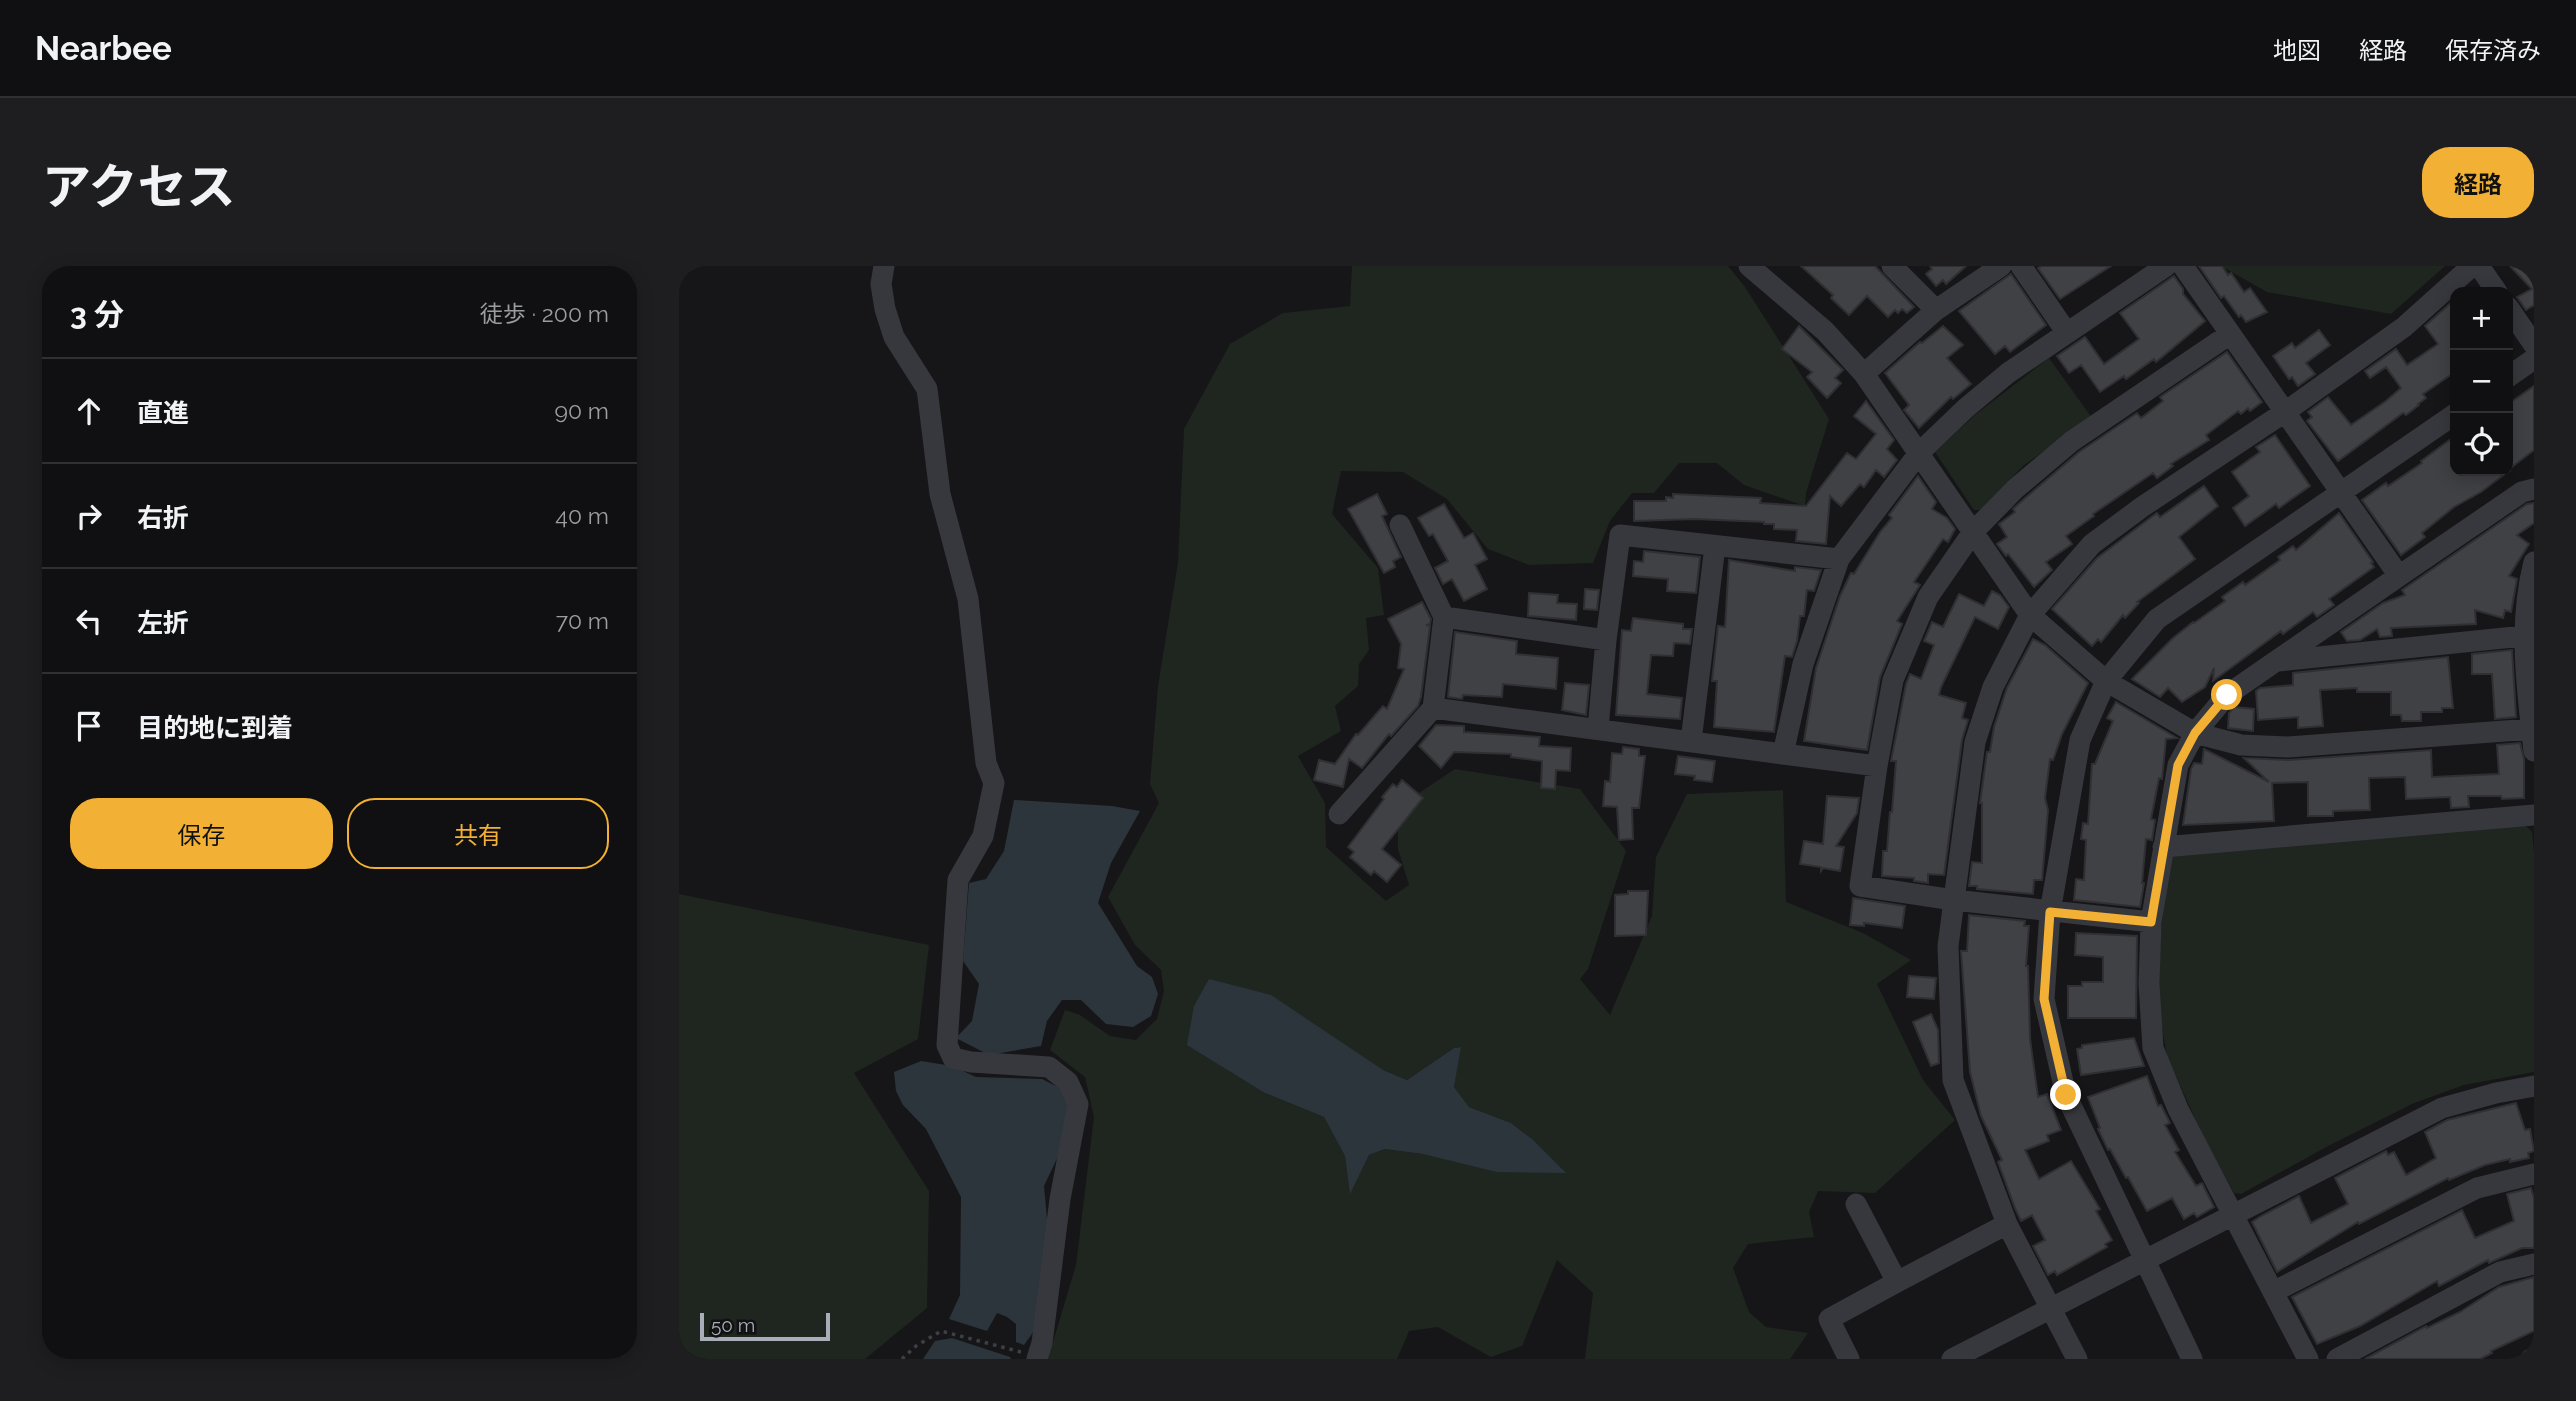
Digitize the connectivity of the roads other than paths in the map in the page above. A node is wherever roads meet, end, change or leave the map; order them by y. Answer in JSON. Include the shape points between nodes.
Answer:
{"nodes":[{"id":1,"x":884,"y":266,"type":"edge"},
{"id":2,"x":1749,"y":266,"type":"edge"},
{"id":3,"x":1892,"y":266,"type":"edge"},
{"id":4,"x":2001,"y":266,"type":"edge"},
{"id":5,"x":2021,"y":266,"type":"edge"},
{"id":6,"x":2166,"y":266,"type":"edge"},
{"id":7,"x":2183,"y":266,"type":"edge"},
{"id":8,"x":2472,"y":266,"type":"edge"},
{"id":9,"x":2479,"y":266,"type":"edge"},
{"id":10,"x":2494,"y":287,"type":"edge"},
{"id":11,"x":1936,"y":310,"type":"junction"},
{"id":12,"x":2513,"y":314,"type":"edge"},
{"id":13,"x":2067,"y":333,"type":"junction"},
{"id":14,"x":2231,"y":334,"type":"junction"},
{"id":15,"x":2534,"y":345,"type":"edge"},
{"id":16,"x":2534,"y":359,"type":"edge"},
{"id":17,"x":1864,"y":374,"type":"junction"},
{"id":18,"x":2513,"y":374,"type":"edge"},
{"id":19,"x":2285,"y":412,"type":"junction"},
{"id":20,"x":2450,"y":418,"type":"edge"},
{"id":21,"x":1919,"y":453,"type":"junction"},
{"id":22,"x":2534,"y":489,"type":"edge"},
{"id":23,"x":2343,"y":493,"type":"junction"},
{"id":24,"x":1400,"y":525,"type":"dead end"},
{"id":25,"x":1973,"y":533,"type":"junction"},
{"id":26,"x":1715,"y":546,"type":"junction"},
{"id":27,"x":1839,"y":559,"type":"junction"},
{"id":28,"x":2534,"y":562,"type":"edge"},
{"id":29,"x":2399,"y":576,"type":"junction"},
{"id":30,"x":2029,"y":615,"type":"junction"},
{"id":31,"x":1444,"y":617,"type":"junction"},
{"id":32,"x":2529,"y":636,"type":"edge"},
{"id":33,"x":1606,"y":640,"type":"junction"},
{"id":34,"x":2276,"y":661,"type":"junction"},
{"id":35,"x":2106,"y":681,"type":"junction"},
{"id":36,"x":1433,"y":708,"type":"junction"},
{"id":37,"x":1598,"y":729,"type":"junction"},
{"id":38,"x":2532,"y":729,"type":"junction"},
{"id":39,"x":2195,"y":733,"type":"junction"},
{"id":40,"x":1691,"y":741,"type":"junction"},
{"id":41,"x":2534,"y":751,"type":"edge"},
{"id":42,"x":1783,"y":754,"type":"junction"},
{"id":43,"x":1877,"y":766,"type":"junction"},
{"id":44,"x":1339,"y":814,"type":"dead end"},
{"id":45,"x":2534,"y":815,"type":"edge"},
{"id":46,"x":2163,"y":847,"type":"junction"},
{"id":47,"x":1954,"y":900,"type":"junction"},
{"id":48,"x":2050,"y":912,"type":"junction"},
{"id":49,"x":2151,"y":922,"type":"junction"},
{"id":50,"x":2534,"y":1087,"type":"edge"},
{"id":51,"x":2534,"y":1174,"type":"edge"},
{"id":52,"x":1856,"y":1204,"type":"dead end"},
{"id":53,"x":2232,"y":1216,"type":"junction"},
{"id":54,"x":2007,"y":1224,"type":"junction"},
{"id":55,"x":2143,"y":1261,"type":"junction"},
{"id":56,"x":2534,"y":1264,"type":"edge"},
{"id":57,"x":1897,"y":1282,"type":"junction"},
{"id":58,"x":2273,"y":1292,"type":"junction"},
{"id":59,"x":2052,"y":1310,"type":"junction"},
{"id":60,"x":1037,"y":1358,"type":"edge"},
{"id":61,"x":1849,"y":1359,"type":"edge"},
{"id":62,"x":1952,"y":1359,"type":"edge"},
{"id":63,"x":2077,"y":1359,"type":"edge"},
{"id":64,"x":2192,"y":1359,"type":"edge"},
{"id":65,"x":2308,"y":1359,"type":"edge"},
{"id":66,"x":2337,"y":1359,"type":"edge"}],
"edges":[{"from":1,"to":60,"type":"street","via":[[881,284],[894,337],[927,389],[940,494],[968,599],[986,763],[995,783],[983,836],[958,880],[947,1045],[953,1058],[971,1062],[1049,1067],[1068,1082],[1078,1104]]},
{"from":2,"to":17,"type":"street","via":[[1825,331]]},
{"from":3,"to":11,"type":"street"},
{"from":4,"to":11,"type":"street"},
{"from":5,"to":13,"type":"street"},
{"from":6,"to":13,"type":"street"},
{"from":7,"to":14,"type":"street"},
{"from":8,"to":19,"type":"street","via":[[2404,327]]},
{"from":9,"to":10,"type":"street"},
{"from":11,"to":17,"type":"street"},
{"from":12,"to":15,"type":"street"},
{"from":13,"to":21,"type":"street","via":[[2008,373]]},
{"from":14,"to":19,"type":"street"},
{"from":14,"to":25,"type":"street","via":[[2072,441],[2015,489]]},
{"from":16,"to":18,"type":"street"},
{"from":17,"to":21,"type":"street"},
{"from":19,"to":23,"type":"street"},
{"from":19,"to":30,"type":"street","via":[[2092,544]]},
{"from":20,"to":23,"type":"street"},
{"from":21,"to":25,"type":"street"},
{"from":21,"to":27,"type":"street"},
{"from":22,"to":29,"type":"street","via":[[2522,492]]},
{"from":23,"to":29,"type":"street"},
{"from":23,"to":35,"type":"street","via":[[2157,619]]},
{"from":24,"to":31,"type":"street"},
{"from":25,"to":30,"type":"street"},
{"from":25,"to":43,"type":"street","via":[[1929,597],[1893,680]]},
{"from":26,"to":27,"type":"street"},
{"from":26,"to":33,"type":"street","via":[[1620,535]]},
{"from":26,"to":40,"type":"street"},
{"from":27,"to":42,"type":"street","via":[[1803,664]]},
{"from":28,"to":32,"type":"street","via":[[2528,585]]},
{"from":29,"to":34,"type":"street"},
{"from":30,"to":35,"type":"street"},
{"from":30,"to":47,"type":"street","via":[[1993,687],[1975,742]]},
{"from":31,"to":33,"type":"street"},
{"from":31,"to":36,"type":"street"},
{"from":32,"to":34,"type":"street"},
{"from":32,"to":38,"type":"street"},
{"from":33,"to":37,"type":"street"},
{"from":34,"to":39,"type":"street","via":[[2227,695]]},
{"from":35,"to":39,"type":"street"},
{"from":35,"to":48,"type":"street","via":[[2080,740]]},
{"from":36,"to":37,"type":"street"},
{"from":36,"to":44,"type":"street"},
{"from":37,"to":40,"type":"street"},
{"from":38,"to":39,"type":"street","via":[[2288,747],[2241,746]]},
{"from":38,"to":41,"type":"street"},
{"from":39,"to":46,"type":"street","via":[[2178,765]]},
{"from":40,"to":42,"type":"street"},
{"from":42,"to":43,"type":"street"},
{"from":43,"to":47,"type":"street","via":[[1860,886]]},
{"from":45,"to":46,"type":"street"},
{"from":46,"to":49,"type":"street"},
{"from":47,"to":48,"type":"street"},
{"from":47,"to":54,"type":"street","via":[[1948,946],[1953,1080]]},
{"from":48,"to":49,"type":"street"},
{"from":48,"to":55,"type":"street","via":[[2044,999],[2066,1095]]},
{"from":49,"to":53,"type":"street","via":[[2153,1048]]},
{"from":50,"to":53,"type":"street","via":[[2442,1108]]},
{"from":51,"to":58,"type":"street","via":[[2477,1188]]},
{"from":52,"to":57,"type":"street"},
{"from":53,"to":55,"type":"street"},
{"from":53,"to":58,"type":"street"},
{"from":54,"to":57,"type":"street"},
{"from":54,"to":59,"type":"street"},
{"from":55,"to":59,"type":"street"},
{"from":55,"to":64,"type":"street"},
{"from":56,"to":66,"type":"street","via":[[2500,1272]]},
{"from":57,"to":61,"type":"street","via":[[1829,1319]]},
{"from":58,"to":65,"type":"street"},
{"from":59,"to":62,"type":"street"},
{"from":59,"to":63,"type":"street"}]}
